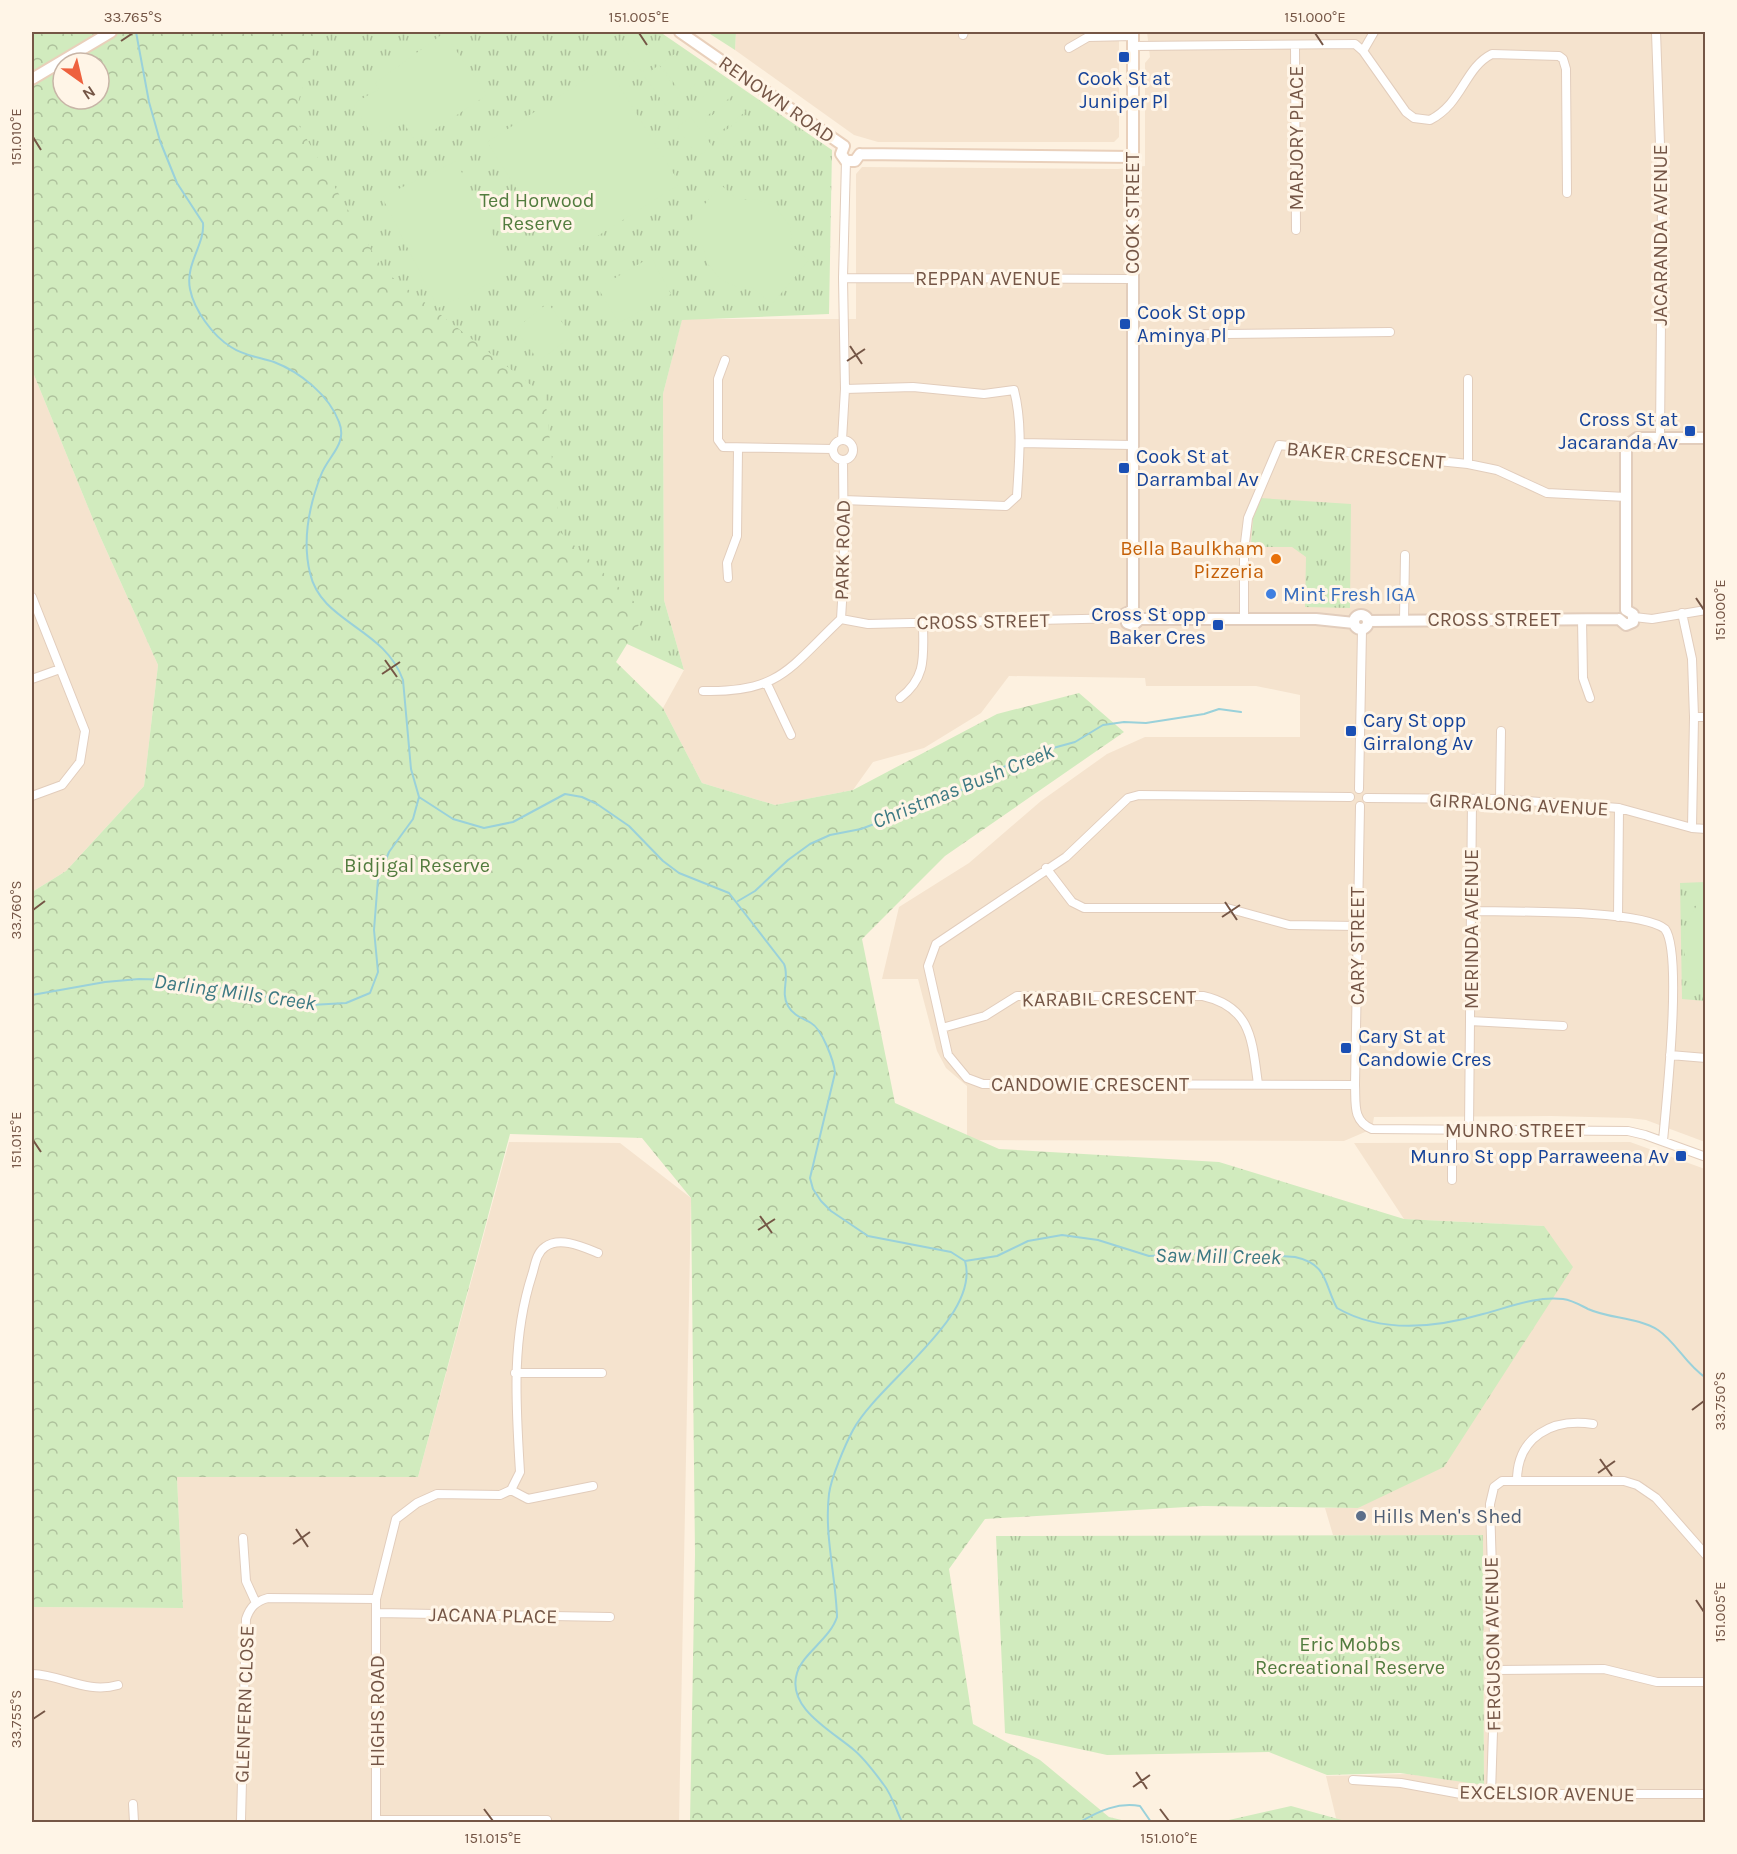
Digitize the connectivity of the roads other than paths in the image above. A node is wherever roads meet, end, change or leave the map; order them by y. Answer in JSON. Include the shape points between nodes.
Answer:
{"nodes":[{"id":1,"x":680,"y":32,"type":"edge"},
{"id":2,"x":1374,"y":32,"type":"edge"},
{"id":3,"x":1656,"y":32,"type":"edge"},
{"id":4,"x":106,"y":34,"type":"edge"},
{"id":5,"x":1133,"y":38,"type":"edge"},
{"id":6,"x":1295,"y":45,"type":"junction"},
{"id":7,"x":1069,"y":48,"type":"dead end"},
{"id":8,"x":1363,"y":51,"type":"junction"},
{"id":9,"x":32,"y":79,"type":"edge"},
{"id":10,"x":844,"y":146,"type":"junction"},
{"id":11,"x":860,"y":154,"type":"junction"},
{"id":12,"x":1133,"y":157,"type":"junction"},
{"id":13,"x":846,"y":161,"type":"junction"},
{"id":14,"x":1567,"y":193,"type":"dead end"},
{"id":15,"x":1296,"y":230,"type":"dead end"},
{"id":16,"x":843,"y":278,"type":"junction"},
{"id":17,"x":1132,"y":279,"type":"junction"},
{"id":18,"x":1390,"y":332,"type":"dead end"},
{"id":19,"x":1133,"y":335,"type":"junction"},
{"id":20,"x":725,"y":360,"type":"dead end"},
{"id":21,"x":1468,"y":379,"type":"dead end"},
{"id":22,"x":845,"y":389,"type":"junction"},
{"id":23,"x":1660,"y":438,"type":"junction"},
{"id":24,"x":1706,"y":438,"type":"edge"},
{"id":25,"x":842,"y":440,"type":"junction"},
{"id":26,"x":1020,"y":442,"type":"junction"},
{"id":27,"x":1132,"y":445,"type":"junction"},
{"id":28,"x":738,"y":449,"type":"junction"},
{"id":29,"x":833,"y":449,"type":"junction"},
{"id":30,"x":843,"y":460,"type":"junction"},
{"id":31,"x":1468,"y":464,"type":"junction"},
{"id":32,"x":1626,"y":497,"type":"junction"},
{"id":33,"x":843,"y":500,"type":"junction"},
{"id":34,"x":1405,"y":555,"type":"dead end"},
{"id":35,"x":728,"y":578,"type":"dead end"},
{"id":36,"x":32,"y":597,"type":"edge"},
{"id":37,"x":1706,"y":610,"type":"edge"},
{"id":38,"x":1682,"y":613,"type":"junction"},
{"id":39,"x":1626,"y":615,"type":"junction"},
{"id":40,"x":1132,"y":616,"type":"junction"},
{"id":41,"x":841,"y":619,"type":"junction"},
{"id":42,"x":1244,"y":619,"type":"junction"},
{"id":43,"x":1582,"y":619,"type":"junction"},
{"id":44,"x":1404,"y":620,"type":"junction"},
{"id":45,"x":923,"y":621,"type":"junction"},
{"id":46,"x":1361,"y":625,"type":"junction"},
{"id":47,"x":60,"y":669,"type":"junction"},
{"id":48,"x":32,"y":679,"type":"edge"},
{"id":49,"x":767,"y":684,"type":"junction"},
{"id":50,"x":703,"y":691,"type":"dead end"},
{"id":51,"x":900,"y":698,"type":"dead end"},
{"id":52,"x":1590,"y":698,"type":"dead end"},
{"id":53,"x":1694,"y":717,"type":"junction"},
{"id":54,"x":1706,"y":717,"type":"edge"},
{"id":55,"x":1500,"y":731,"type":"dead end"},
{"id":56,"x":791,"y":735,"type":"dead end"},
{"id":57,"x":1359,"y":789,"type":"junction"},
{"id":58,"x":32,"y":796,"type":"edge"},
{"id":59,"x":1350,"y":797,"type":"junction"},
{"id":60,"x":1367,"y":798,"type":"junction"},
{"id":61,"x":1500,"y":799,"type":"junction"},
{"id":62,"x":1472,"y":800,"type":"junction"},
{"id":63,"x":1360,"y":806,"type":"junction"},
{"id":64,"x":1619,"y":808,"type":"junction"},
{"id":65,"x":1692,"y":828,"type":"junction"},
{"id":66,"x":1706,"y":829,"type":"edge"},
{"id":67,"x":1046,"y":868,"type":"junction"},
{"id":68,"x":1470,"y":911,"type":"junction"},
{"id":69,"x":1618,"y":917,"type":"junction"},
{"id":70,"x":1357,"y":926,"type":"junction"},
{"id":71,"x":1470,"y":1021,"type":"junction"},
{"id":72,"x":1563,"y":1026,"type":"dead end"},
{"id":73,"x":942,"y":1028,"type":"junction"},
{"id":74,"x":1671,"y":1055,"type":"junction"},
{"id":75,"x":1706,"y":1058,"type":"edge"},
{"id":76,"x":1258,"y":1084,"type":"junction"},
{"id":77,"x":1355,"y":1085,"type":"junction"},
{"id":78,"x":1452,"y":1130,"type":"junction"},
{"id":79,"x":1469,"y":1130,"type":"junction"},
{"id":80,"x":1663,"y":1141,"type":"junction"},
{"id":81,"x":1706,"y":1157,"type":"edge"},
{"id":82,"x":1452,"y":1180,"type":"dead end"},
{"id":83,"x":598,"y":1253,"type":"dead end"},
{"id":84,"x":515,"y":1373,"type":"junction"},
{"id":85,"x":602,"y":1373,"type":"dead end"},
{"id":86,"x":1593,"y":1424,"type":"dead end"},
{"id":87,"x":1517,"y":1480,"type":"junction"},
{"id":88,"x":593,"y":1486,"type":"dead end"},
{"id":89,"x":511,"y":1490,"type":"junction"},
{"id":90,"x":243,"y":1538,"type":"dead end"},
{"id":91,"x":1706,"y":1555,"type":"edge"},
{"id":92,"x":376,"y":1599,"type":"junction"},
{"id":93,"x":256,"y":1603,"type":"junction"},
{"id":94,"x":377,"y":1613,"type":"junction"},
{"id":95,"x":610,"y":1617,"type":"dead end"},
{"id":96,"x":1495,"y":1670,"type":"junction"},
{"id":97,"x":32,"y":1674,"type":"edge"},
{"id":98,"x":1706,"y":1682,"type":"edge"},
{"id":99,"x":118,"y":1684,"type":"dead end"},
{"id":100,"x":1353,"y":1780,"type":"dead end"},
{"id":101,"x":1491,"y":1793,"type":"junction"},
{"id":102,"x":1706,"y":1794,"type":"edge"},
{"id":103,"x":133,"y":1804,"type":"dead end"},
{"id":104,"x":547,"y":1820,"type":"dead end"},
{"id":105,"x":241,"y":1821,"type":"edge"},
{"id":106,"x":376,"y":1821,"type":"edge"},
{"id":107,"x":135,"y":1822,"type":"edge"}],
"edges":[{"from":1,"to":10,"type":"street","name":"RENOWN ROAD"},
{"from":2,"to":8,"type":"street"},
{"from":3,"to":23,"type":"street","name":"JACARANDA AVENUE","via":[[1662,201]]},
{"from":4,"to":9,"type":"street"},
{"from":5,"to":6,"type":"street"},
{"from":5,"to":7,"type":"street","via":[[1088,37]]},
{"from":5,"to":12,"type":"street","name":"COOK STREET"},
{"from":6,"to":8,"type":"street","via":[[1355,44]]},
{"from":6,"to":15,"type":"street","name":"MARJORY PLACE"},
{"from":8,"to":14,"type":"street","via":[[1400,105],[1422,120],[1430,120],[1449,109],[1475,67],[1492,54],[1553,54],[1563,58]]},
{"from":10,"to":11,"type":"street","via":[[856,145]]},
{"from":10,"to":13,"type":"street","via":[[841,154]]},
{"from":11,"to":12,"type":"street"},
{"from":11,"to":13,"type":"street","via":[[855,161]]},
{"from":12,"to":17,"type":"street","name":"COOK STREET"},
{"from":13,"to":16,"type":"street"},
{"from":16,"to":17,"type":"street","name":"REPPAN AVENUE"},
{"from":16,"to":22,"type":"street"},
{"from":17,"to":19,"type":"street","name":"COOK STREET"},
{"from":18,"to":19,"type":"street"},
{"from":19,"to":27,"type":"street","name":"COOK STREET"},
{"from":20,"to":28,"type":"street","via":[[718,379],[718,440],[723,447]]},
{"from":21,"to":31,"type":"street"},
{"from":22,"to":25,"type":"street"},
{"from":22,"to":26,"type":"street","via":[[913,387],[984,394],[1014,390],[1021,414]]},
{"from":23,"to":24,"type":"street"},
{"from":23,"to":32,"type":"street","via":[[1634,439],[1626,447]]},
{"from":25,"to":29,"type":"street"},
{"from":25,"to":30,"type":"street","via":[[852,450],[849,458]]},
{"from":26,"to":27,"type":"street"},
{"from":26,"to":33,"type":"street","via":[[1017,496],[1005,506]]},
{"from":27,"to":40,"type":"street","name":"COOK STREET"},
{"from":28,"to":29,"type":"street"},
{"from":28,"to":35,"type":"street","via":[[737,537],[727,563]]},
{"from":29,"to":30,"type":"street","via":[[834,456]]},
{"from":30,"to":33,"type":"street","name":"PARK ROAD"},
{"from":31,"to":32,"type":"street","name":"BAKER CRESCENT","via":[[1497,470],[1547,493]]},
{"from":31,"to":42,"type":"street","name":"BAKER CRESCENT","via":[[1279,445],[1248,518]]},
{"from":32,"to":39,"type":"street"},
{"from":33,"to":41,"type":"street","name":"PARK ROAD"},
{"from":34,"to":44,"type":"street"},
{"from":36,"to":47,"type":"street"},
{"from":37,"to":38,"type":"street"},
{"from":38,"to":39,"type":"street","via":[[1652,619]]},
{"from":38,"to":53,"type":"street","via":[[1692,659]]},
{"from":39,"to":43,"type":"street","name":"CROSS STREET"},
{"from":40,"to":42,"type":"street","name":"CROSS STREET"},
{"from":40,"to":45,"type":"street","name":"CROSS STREET"},
{"from":41,"to":45,"type":"street","name":"CROSS STREET","via":[[868,624]]},
{"from":41,"to":49,"type":"street","name":"PARK ROAD","via":[[779,678]]},
{"from":42,"to":46,"type":"street","name":"CROSS STREET","via":[[1324,619]]},
{"from":43,"to":44,"type":"street","name":"CROSS STREET"},
{"from":43,"to":52,"type":"street","via":[[1583,678]]},
{"from":44,"to":46,"type":"street","name":"CROSS STREET"},
{"from":45,"to":51,"type":"street","via":[[923,666],[913,689]]},
{"from":46,"to":57,"type":"street"},
{"from":47,"to":48,"type":"street"},
{"from":47,"to":58,"type":"street","via":[[85,731],[80,762],[62,785]]},
{"from":49,"to":50,"type":"street","name":"PARK ROAD","via":[[736,692]]},
{"from":49,"to":56,"type":"street"},
{"from":53,"to":54,"type":"street"},
{"from":53,"to":65,"type":"street"},
{"from":55,"to":61,"type":"street"},
{"from":57,"to":59,"type":"street"},
{"from":57,"to":60,"type":"street"},
{"from":59,"to":63,"type":"street","via":[[1351,802]]},
{"from":59,"to":67,"type":"street","name":"CANDOWIE CRESCENT","via":[[1139,795],[1120,804],[1078,848]]},
{"from":60,"to":62,"type":"street","name":"GIRRALONG AVENUE"},
{"from":60,"to":63,"type":"street"},
{"from":61,"to":62,"type":"street","name":"GIRRALONG AVENUE"},
{"from":61,"to":64,"type":"street","name":"GIRRALONG AVENUE"},
{"from":62,"to":68,"type":"street","name":"MERINDA AVENUE"},
{"from":63,"to":70,"type":"street","name":"CARY STREET"},
{"from":64,"to":65,"type":"street","name":"GIRRALONG AVENUE"},
{"from":64,"to":69,"type":"street"},
{"from":65,"to":66,"type":"street","name":"GIRRALONG AVENUE"},
{"from":67,"to":70,"type":"street","via":[[1072,902],[1084,908],[1227,908],[1289,925]]},
{"from":67,"to":73,"type":"street","name":"CANDOWIE CRESCENT","via":[[936,944],[928,966]]},
{"from":68,"to":69,"type":"street"},
{"from":68,"to":71,"type":"street","name":"MERINDA AVENUE"},
{"from":69,"to":74,"type":"street","via":[[1662,926],[1668,933],[1672,965]]},
{"from":70,"to":77,"type":"street","name":"CARY STREET"},
{"from":71,"to":72,"type":"street"},
{"from":71,"to":79,"type":"street","name":"MERINDA AVENUE"},
{"from":73,"to":76,"type":"street","name":"CANDOWIE CRESCENT","via":[[948,1055],[958,1070],[982,1084]]},
{"from":73,"to":76,"type":"street","name":"KARABIL CRESCENT","via":[[985,1016],[1017,996],[1203,996],[1222,1000],[1243,1017],[1253,1046]]},
{"from":74,"to":75,"type":"street"},
{"from":74,"to":80,"type":"street"},
{"from":76,"to":77,"type":"street","name":"CANDOWIE CRESCENT"},
{"from":77,"to":78,"type":"street","name":"MUNRO STREET","via":[[1356,1114],[1367,1127]]},
{"from":78,"to":79,"type":"street","name":"MUNRO STREET"},
{"from":78,"to":82,"type":"street"},
{"from":79,"to":80,"type":"street","name":"MUNRO STREET","via":[[1615,1130]]},
{"from":80,"to":81,"type":"street","name":"MUNRO STREET"},
{"from":83,"to":84,"type":"street","via":[[563,1242],[546,1246],[538,1254],[523,1310]]},
{"from":84,"to":85,"type":"street"},
{"from":84,"to":89,"type":"street","via":[[520,1472]]},
{"from":86,"to":87,"type":"street","via":[[1558,1423],[1541,1432],[1522,1456]]},
{"from":87,"to":91,"type":"street","name":"FERGUSON AVENUE","via":[[1624,1481],[1637,1485],[1656,1498]]},
{"from":87,"to":96,"type":"street","name":"FERGUSON AVENUE","via":[[1502,1481],[1490,1494]]},
{"from":88,"to":89,"type":"street","via":[[528,1499]]},
{"from":89,"to":92,"type":"street","name":"HIGHS ROAD","via":[[500,1495],[436,1494],[396,1519]]},
{"from":90,"to":93,"type":"street","via":[[246,1581]]},
{"from":92,"to":93,"type":"street","name":"GLENFERN CLOSE","via":[[268,1598]]},
{"from":92,"to":94,"type":"street","name":"HIGHS ROAD"},
{"from":93,"to":105,"type":"street","name":"GLENFERN CLOSE","via":[[246,1619]]},
{"from":94,"to":95,"type":"street","name":"JACANA PLACE"},
{"from":94,"to":106,"type":"street","name":"HIGHS ROAD"},
{"from":96,"to":98,"type":"street","via":[[1604,1669],[1657,1682]]},
{"from":96,"to":101,"type":"street","name":"FERGUSON AVENUE"},
{"from":97,"to":99,"type":"street","via":[[100,1690]]},
{"from":100,"to":101,"type":"street","name":"EXCELSIOR AVENUE","via":[[1401,1783],[1461,1794]]},
{"from":101,"to":102,"type":"street","name":"EXCELSIOR AVENUE"},
{"from":103,"to":107,"type":"street"},
{"from":104,"to":106,"type":"street"}]}
